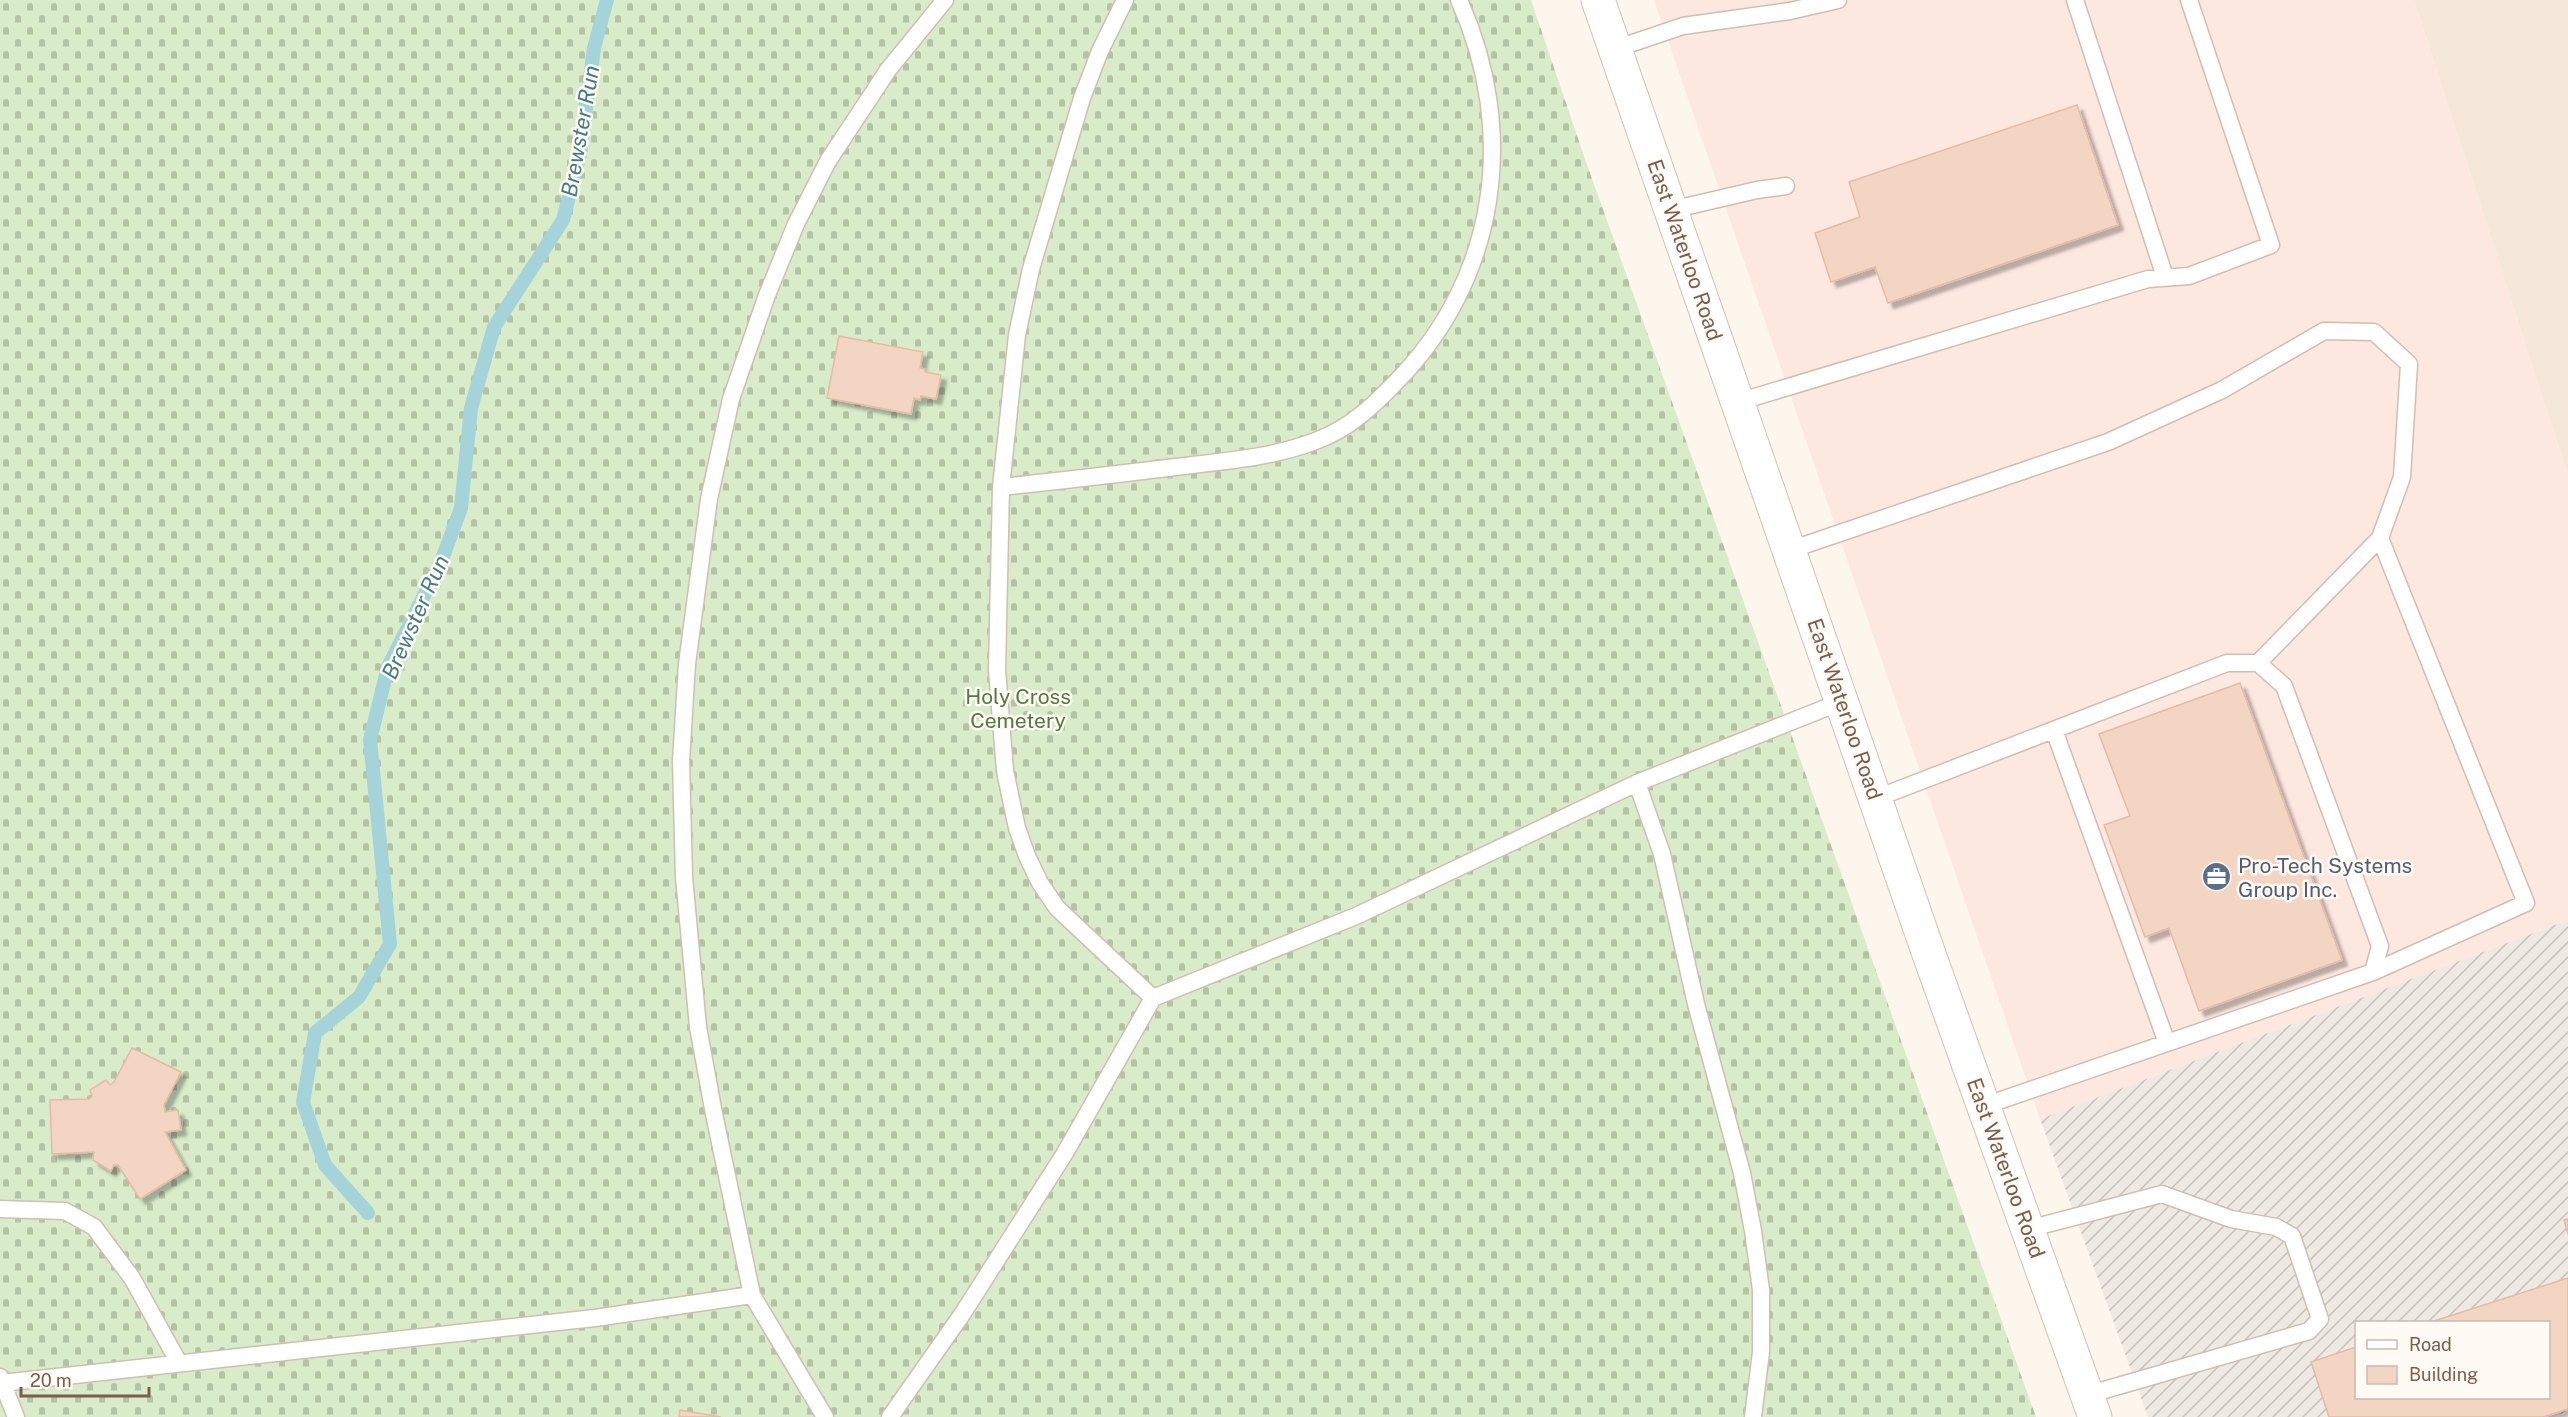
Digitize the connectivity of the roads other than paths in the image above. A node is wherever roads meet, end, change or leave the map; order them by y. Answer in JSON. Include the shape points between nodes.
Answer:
{"nodes":[{"id":1,"x":945,"y":0,"type":"edge"},
{"id":2,"x":1125,"y":0,"type":"edge"},
{"id":3,"x":1459,"y":0,"type":"edge"},
{"id":4,"x":1598,"y":0,"type":"edge"},
{"id":5,"x":1838,"y":0,"type":"edge"},
{"id":6,"x":2075,"y":0,"type":"edge"},
{"id":7,"x":2189,"y":0,"type":"edge"},
{"id":8,"x":1615,"y":49,"type":"junction"},
{"id":9,"x":1786,"y":186,"type":"dead end"},
{"id":10,"x":1671,"y":210,"type":"junction"},
{"id":11,"x":2165,"y":277,"type":"junction"},
{"id":12,"x":1738,"y":402,"type":"junction"},
{"id":13,"x":1001,"y":488,"type":"junction"},
{"id":14,"x":2380,"y":538,"type":"junction"},
{"id":15,"x":1790,"y":550,"type":"junction"},
{"id":16,"x":2258,"y":663,"type":"junction"},
{"id":17,"x":1843,"y":700,"type":"junction"},
{"id":18,"x":2054,"y":730,"type":"junction"},
{"id":19,"x":1637,"y":783,"type":"junction"},
{"id":20,"x":1876,"y":798,"type":"junction"},
{"id":21,"x":2373,"y":972,"type":"junction"},
{"id":22,"x":1153,"y":998,"type":"junction"},
{"id":23,"x":2167,"y":1043,"type":"junction"},
{"id":24,"x":1984,"y":1106,"type":"junction"},
{"id":25,"x":0,"y":1209,"type":"edge"},
{"id":26,"x":2028,"y":1229,"type":"junction"},
{"id":27,"x":752,"y":1295,"type":"junction"},
{"id":28,"x":179,"y":1363,"type":"junction"},
{"id":29,"x":1,"y":1380,"type":"edge"},
{"id":30,"x":2091,"y":1406,"type":"edge"},
{"id":31,"x":16,"y":1417,"type":"edge"},
{"id":32,"x":825,"y":1417,"type":"edge"},
{"id":33,"x":890,"y":1417,"type":"edge"},
{"id":34,"x":1753,"y":1417,"type":"edge"}],
"edges":[{"from":1,"to":27,"type":"lane","via":[[860,110],[796,224],[731,399],[709,499],[687,664],[681,761],[684,877],[698,1026]]},
{"from":2,"to":13,"type":"lane","via":[[1082,98],[1031,269],[1017,335]]},
{"from":3,"to":13,"type":"lane","via":[[1486,87],[1494,149],[1484,226],[1459,297],[1418,360],[1372,407],[1345,427],[1293,449],[1236,460]]},
{"from":4,"to":8,"type":"main road","name":"East Waterloo Road"},
{"from":5,"to":8,"type":"lane","via":[[1683,26]]},
{"from":6,"to":11,"type":"lane"},
{"from":7,"to":11,"type":"lane","via":[[2271,245],[2189,276]]},
{"from":8,"to":10,"type":"main road","name":"East Waterloo Road"},
{"from":9,"to":10,"type":"lane"},
{"from":10,"to":12,"type":"main road","name":"East Waterloo Road"},
{"from":11,"to":12,"type":"lane","via":[[2136,282]]},
{"from":12,"to":15,"type":"main road","name":"East Waterloo Road"},
{"from":13,"to":22,"type":"lane","via":[[997,670],[1005,771],[1017,828],[1040,883],[1057,908]]},
{"from":14,"to":15,"type":"lane","via":[[2402,477],[2409,364],[2374,332],[2324,331],[2222,390],[2108,442]]},
{"from":14,"to":16,"type":"lane"},
{"from":14,"to":21,"type":"lane","via":[[2526,903]]},
{"from":15,"to":17,"type":"main road","name":"East Waterloo Road"},
{"from":16,"to":18,"type":"lane","via":[[2227,663]]},
{"from":16,"to":21,"type":"lane","via":[[2284,686],[2380,946]]},
{"from":17,"to":19,"type":"lane"},
{"from":17,"to":20,"type":"main road","name":"East Waterloo Road"},
{"from":18,"to":20,"type":"lane"},
{"from":18,"to":23,"type":"lane"},
{"from":19,"to":22,"type":"lane","via":[[1356,916]]},
{"from":19,"to":34,"type":"lane","via":[[1662,854],[1754,1231],[1761,1290],[1761,1352]]},
{"from":20,"to":24,"type":"main road","name":"East Waterloo Road"},
{"from":21,"to":23,"type":"lane"},
{"from":22,"to":33,"type":"lane","via":[[1052,1173],[963,1313]]},
{"from":23,"to":24,"type":"lane"},
{"from":24,"to":26,"type":"main road","name":"East Waterloo Road"},
{"from":25,"to":28,"type":"lane","via":[[65,1211],[94,1227],[132,1278]]},
{"from":26,"to":30,"type":"main road","name":"East Waterloo Road"},
{"from":26,"to":30,"type":"lane","via":[[2162,1194],[2231,1219],[2276,1227],[2292,1236],[2320,1319],[2309,1331]]},
{"from":27,"to":28,"type":"lane","via":[[595,1318]]},
{"from":27,"to":32,"type":"lane"},
{"from":28,"to":29,"type":"lane"},
{"from":29,"to":31,"type":"lane"}]}
